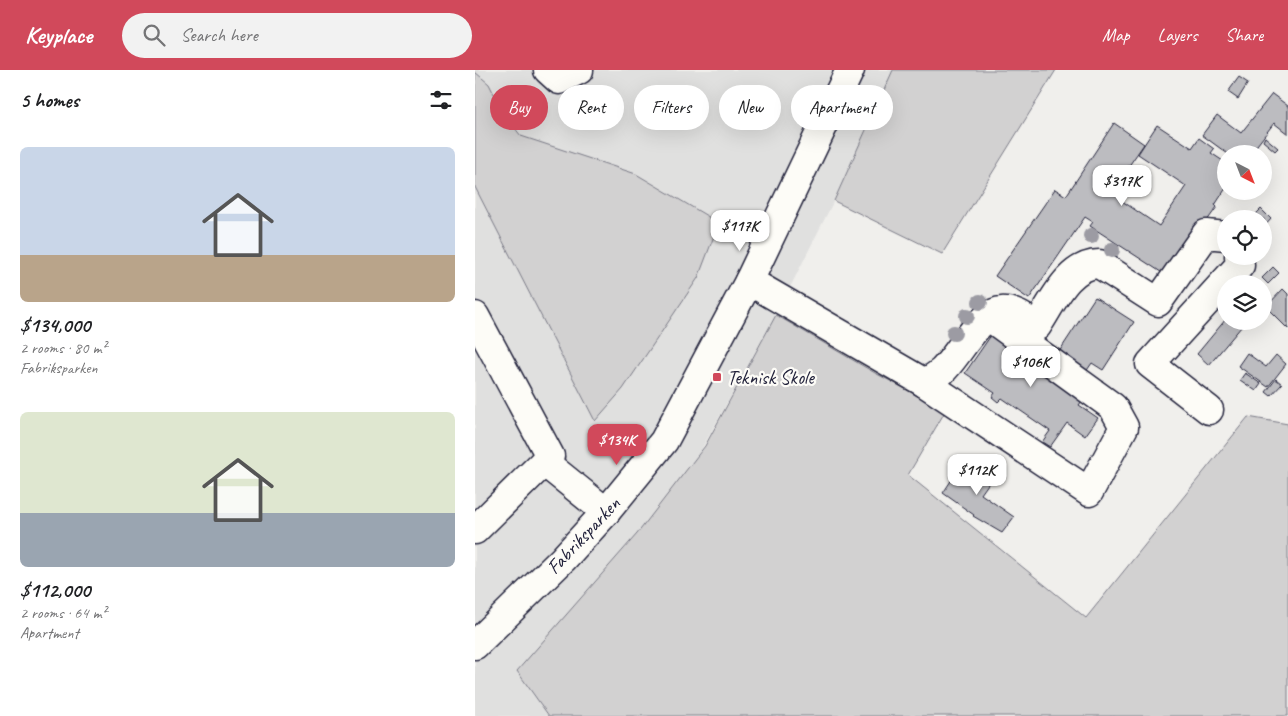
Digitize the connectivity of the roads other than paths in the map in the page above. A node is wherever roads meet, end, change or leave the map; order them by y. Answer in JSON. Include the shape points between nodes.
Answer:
{"nodes":[{"id":1,"x":547,"y":70,"type":"edge"},
{"id":2,"x":579,"y":70,"type":"edge"},
{"id":3,"x":849,"y":70,"type":"edge"},
{"id":4,"x":1217,"y":235,"type":"edge"},
{"id":5,"x":1240,"y":265,"type":"edge"},
{"id":6,"x":749,"y":281,"type":"junction"},
{"id":7,"x":1158,"y":302,"type":"junction"},
{"id":8,"x":475,"y":316,"type":"edge"},
{"id":9,"x":989,"y":317,"type":"junction"},
{"id":10,"x":1171,"y":342,"type":"junction"},
{"id":11,"x":925,"y":383,"type":"junction"},
{"id":12,"x":1209,"y":410,"type":"dead end"},
{"id":13,"x":544,"y":462,"type":"junction"},
{"id":14,"x":606,"y":512,"type":"junction"},
{"id":15,"x":475,"y":530,"type":"edge"},
{"id":16,"x":475,"y":645,"type":"edge"}],
"edges":[{"from":1,"to":2,"type":"street","via":[[559,80]]},
{"from":3,"to":6,"type":"street","name":"Fabriksparken"},
{"from":4,"to":7,"type":"street","via":[[1206,234]]},
{"from":5,"to":10,"type":"street"},
{"from":6,"to":11,"type":"street"},
{"from":6,"to":14,"type":"street","name":"Fabriksparken","via":[[664,441]]},
{"from":7,"to":9,"type":"street","via":[[1107,268],[1091,264],[1075,272],[1037,326],[1005,310]]},
{"from":7,"to":10,"type":"street"},
{"from":8,"to":13,"type":"street","via":[[550,456]]},
{"from":9,"to":11,"type":"street","via":[[972,332],[941,372]]},
{"from":9,"to":11,"type":"street","via":[[1113,407],[1124,427],[1089,492]]},
{"from":10,"to":12,"type":"street","via":[[1150,364]]},
{"from":13,"to":14,"type":"street"},
{"from":13,"to":15,"type":"street"},
{"from":14,"to":16,"type":"street","name":"Fabriksparken"}]}
